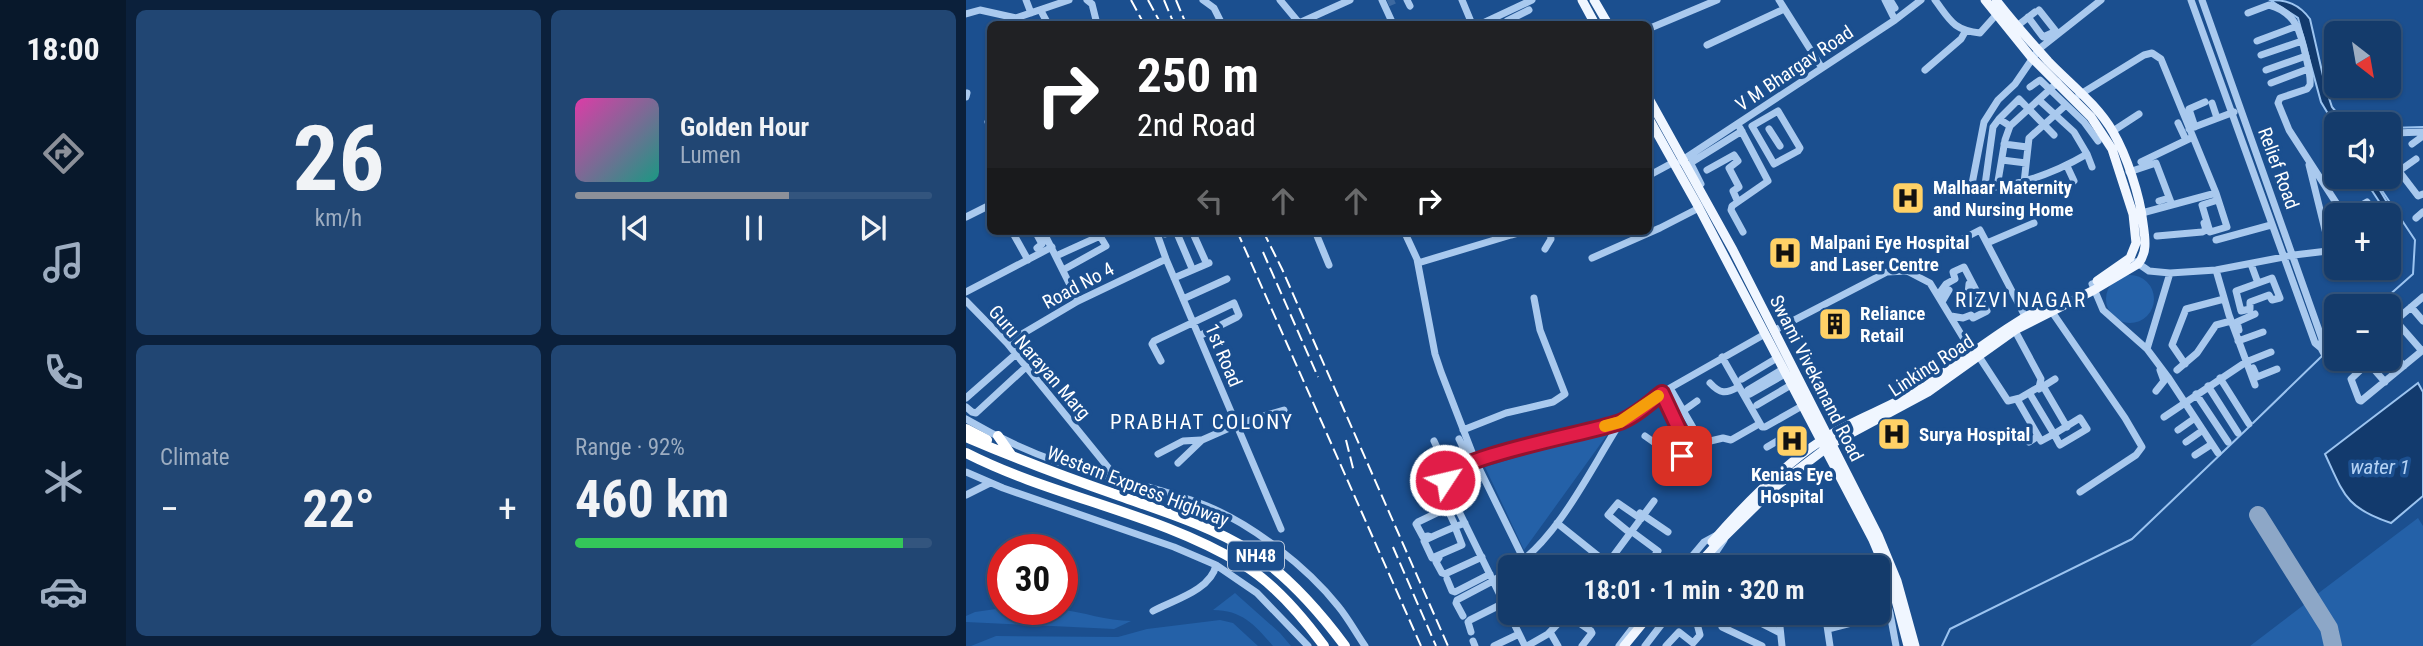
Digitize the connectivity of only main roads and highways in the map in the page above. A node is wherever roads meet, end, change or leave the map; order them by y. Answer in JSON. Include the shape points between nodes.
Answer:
{"nodes":[{"id":1,"x":1581,"y":0,"type":"edge"},
{"id":2,"x":1594,"y":0,"type":"edge"},
{"id":3,"x":1993,"y":5,"type":"edge"},
{"id":4,"x":1593,"y":21,"type":"edge"},
{"id":5,"x":1606,"y":21,"type":"edge"},
{"id":6,"x":2079,"y":96,"type":"junction"},
{"id":7,"x":1652,"y":105,"type":"edge"},
{"id":8,"x":1652,"y":124,"type":"edge"},
{"id":9,"x":1682,"y":165,"type":"junction"},
{"id":10,"x":2134,"y":261,"type":"junction"},
{"id":11,"x":966,"y":429,"type":"edge"},
{"id":12,"x":998,"y":436,"type":"road end"},
{"id":13,"x":966,"y":437,"type":"edge"},
{"id":14,"x":1827,"y":442,"type":"junction"},
{"id":15,"x":992,"y":448,"type":"junction"},
{"id":16,"x":966,"y":453,"type":"edge"},
{"id":17,"x":1012,"y":456,"type":"junction"},
{"id":18,"x":1722,"y":537,"type":"junction"},
{"id":19,"x":1703,"y":555,"type":"edge"},
{"id":20,"x":1706,"y":555,"type":"edge"},
{"id":21,"x":1878,"y":555,"type":"edge"},
{"id":22,"x":1890,"y":586,"type":"edge"},
{"id":23,"x":1641,"y":625,"type":"edge"},
{"id":24,"x":1648,"y":625,"type":"edge"},
{"id":25,"x":1907,"y":629,"type":"junction"},
{"id":26,"x":1324,"y":646,"type":"edge"},
{"id":27,"x":1345,"y":646,"type":"edge"},
{"id":28,"x":1624,"y":646,"type":"edge"},
{"id":29,"x":1631,"y":646,"type":"edge"},
{"id":30,"x":1908,"y":646,"type":"edge"},
{"id":31,"x":1915,"y":646,"type":"edge"}],
"edges":[{"from":1,"to":4,"type":"main road"},
{"from":2,"to":5,"type":"main road"},
{"from":3,"to":6,"type":"main road"},
{"from":3,"to":6,"type":"main road","via":[[2031,57]]},
{"from":6,"to":10,"type":"main road","via":[[2088,120],[2112,149],[2133,214]]},
{"from":6,"to":10,"type":"main road","via":[[2113,131],[2129,170],[2142,212],[2145,248],[2143,258]]},
{"from":7,"to":9,"type":"main road","name":"Swami Vivekanand Road"},
{"from":8,"to":9,"type":"main road","name":"Swami Vivekanand Road"},
{"from":9,"to":14,"type":"main road","name":"Swami Vivekanand Road","via":[[1775,330]]},
{"from":9,"to":14,"type":"main road","name":"Swami Vivekanand Road","via":[[1699,208],[1784,372]]},
{"from":10,"to":14,"type":"main road","name":"Linking Road","via":[[2093,287],[2026,319],[1926,389]]},
{"from":11,"to":15,"type":"highway","via":[[985,438]]},
{"from":12,"to":17,"type":"highway"},
{"from":13,"to":15,"type":"highway","name":"Western Express Highway","number":"NH48"},
{"from":14,"to":18,"type":"main road","name":"Linking Road","via":[[1762,496]]},
{"from":14,"to":21,"type":"main road","name":"Swami Vivekanand Road"},
{"from":15,"to":17,"type":"highway","name":"Western Express Highway","number":"NH48"},
{"from":16,"to":26,"type":"highway","name":"Western Express Highway","number":"NH48","via":[[1018,477],[1134,515],[1207,545],[1268,584]]},
{"from":17,"to":27,"type":"highway","name":"Western Express Highway","number":"NH48","via":[[1214,530],[1279,574]]},
{"from":18,"to":19,"type":"main road"},
{"from":18,"to":20,"type":"main road"},
{"from":22,"to":25,"type":"main road","name":"Swami Vivekanand Road"},
{"from":23,"to":28,"type":"main road"},
{"from":24,"to":29,"type":"main road"},
{"from":25,"to":30,"type":"main road","name":"Swami Vivekanand Road"},
{"from":25,"to":31,"type":"main road","name":"Swami Vivekanand Road"}]}
